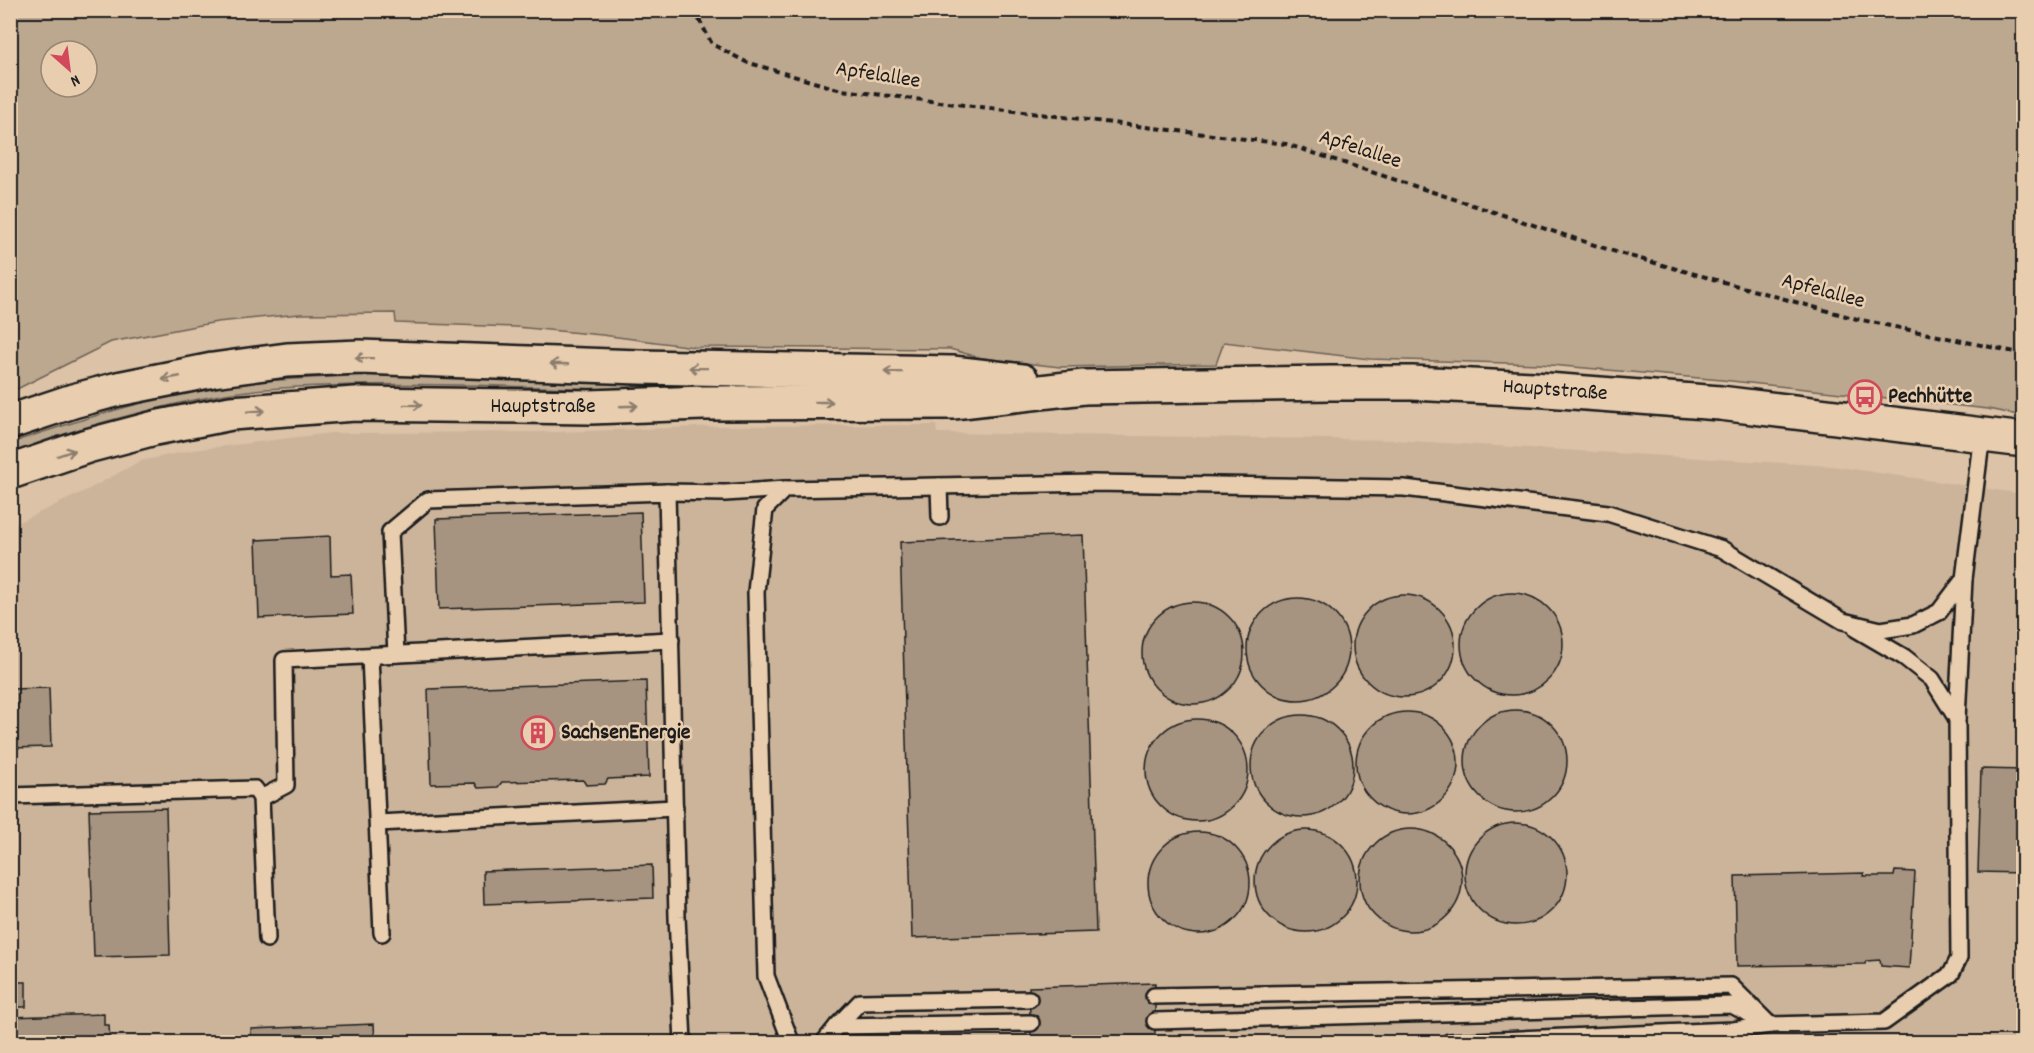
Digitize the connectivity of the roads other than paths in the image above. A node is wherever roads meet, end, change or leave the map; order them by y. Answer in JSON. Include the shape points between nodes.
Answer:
{"nodes":[{"id":1,"x":1084,"y":387,"type":"junction"},
{"id":2,"x":10,"y":422,"type":"edge"},
{"id":3,"x":1982,"y":434,"type":"junction"},
{"id":4,"x":2024,"y":440,"type":"edge"},
{"id":5,"x":10,"y":472,"type":"edge"},
{"id":6,"x":939,"y":486,"type":"junction"},
{"id":7,"x":785,"y":489,"type":"junction"},
{"id":8,"x":667,"y":492,"type":"junction"},
{"id":9,"x":940,"y":517,"type":"dead end"},
{"id":10,"x":1964,"y":579,"type":"junction"},
{"id":11,"x":1843,"y":621,"type":"junction"},
{"id":12,"x":671,"y":640,"type":"junction"},
{"id":13,"x":396,"y":654,"type":"junction"},
{"id":14,"x":370,"y":656,"type":"junction"},
{"id":15,"x":1957,"y":719,"type":"junction"},
{"id":16,"x":10,"y":796,"type":"edge"},
{"id":17,"x":261,"y":798,"type":"junction"},
{"id":18,"x":675,"y":808,"type":"junction"},
{"id":19,"x":378,"y":823,"type":"junction"},
{"id":20,"x":382,"y":933,"type":"dead end"},
{"id":21,"x":267,"y":939,"type":"dead end"},
{"id":22,"x":1154,"y":996,"type":"dead end"},
{"id":23,"x":1029,"y":999,"type":"dead end"},
{"id":24,"x":1155,"y":1021,"type":"dead end"},
{"id":25,"x":1031,"y":1023,"type":"dead end"},
{"id":26,"x":1770,"y":1025,"type":"junction"},
{"id":27,"x":837,"y":1026,"type":"junction"},
{"id":28,"x":683,"y":1042,"type":"edge"},
{"id":29,"x":791,"y":1042,"type":"edge"},
{"id":30,"x":824,"y":1042,"type":"edge"},
{"id":31,"x":1449,"y":1042,"type":"edge"}],
"edges":[{"from":1,"to":2,"type":"main road","name":"Hauptstraße","one_way":true,"via":[[952,373],[360,357],[287,360],[213,370],[118,389]]},
{"from":1,"to":3,"type":"main road","name":"Hauptstraße","via":[[1412,383],[1533,389],[1720,403]]},
{"from":5,"to":1,"type":"main road","name":"Hauptstraße","one_way":true,"via":[[87,446],[231,413],[355,404],[590,407],[953,402]]},
{"from":3,"to":4,"type":"main road","name":"Hauptstraße"},
{"from":3,"to":10,"type":"lane"},
{"from":6,"to":7,"type":"lane"},
{"from":6,"to":9,"type":"lane"},
{"from":6,"to":11,"type":"lane","via":[[1092,483],[1404,488],[1608,513],[1722,549]]},
{"from":7,"to":8,"type":"lane"},
{"from":7,"to":29,"type":"lane","via":[[765,509],[756,592],[766,976]]},
{"from":8,"to":12,"type":"lane"},
{"from":8,"to":13,"type":"lane","via":[[428,500],[390,532]]},
{"from":10,"to":11,"type":"lane","via":[[1939,612],[1913,626],[1881,630]]},
{"from":10,"to":15,"type":"lane"},
{"from":11,"to":15,"type":"lane","via":[[1904,657],[1932,679]]},
{"from":12,"to":13,"type":"lane"},
{"from":12,"to":18,"type":"lane"},
{"from":13,"to":14,"type":"lane"},
{"from":14,"to":17,"type":"lane","via":[[284,660],[286,785]]},
{"from":14,"to":19,"type":"lane"},
{"from":15,"to":26,"type":"lane","via":[[1960,933],[1959,958],[1951,974],[1884,1022]]},
{"from":16,"to":17,"type":"lane","via":[[255,789]]},
{"from":17,"to":21,"type":"lane"},
{"from":18,"to":19,"type":"lane"},
{"from":18,"to":28,"type":"lane"},
{"from":19,"to":20,"type":"lane"},
{"from":22,"to":26,"type":"lane","via":[[1731,986]]},
{"from":23,"to":27,"type":"lane","via":[[860,1002]]},
{"from":24,"to":26,"type":"lane","via":[[1732,1005]]},
{"from":25,"to":27,"type":"lane"},
{"from":26,"to":31,"type":"lane","via":[[1733,1030]]},
{"from":27,"to":30,"type":"lane"}]}
